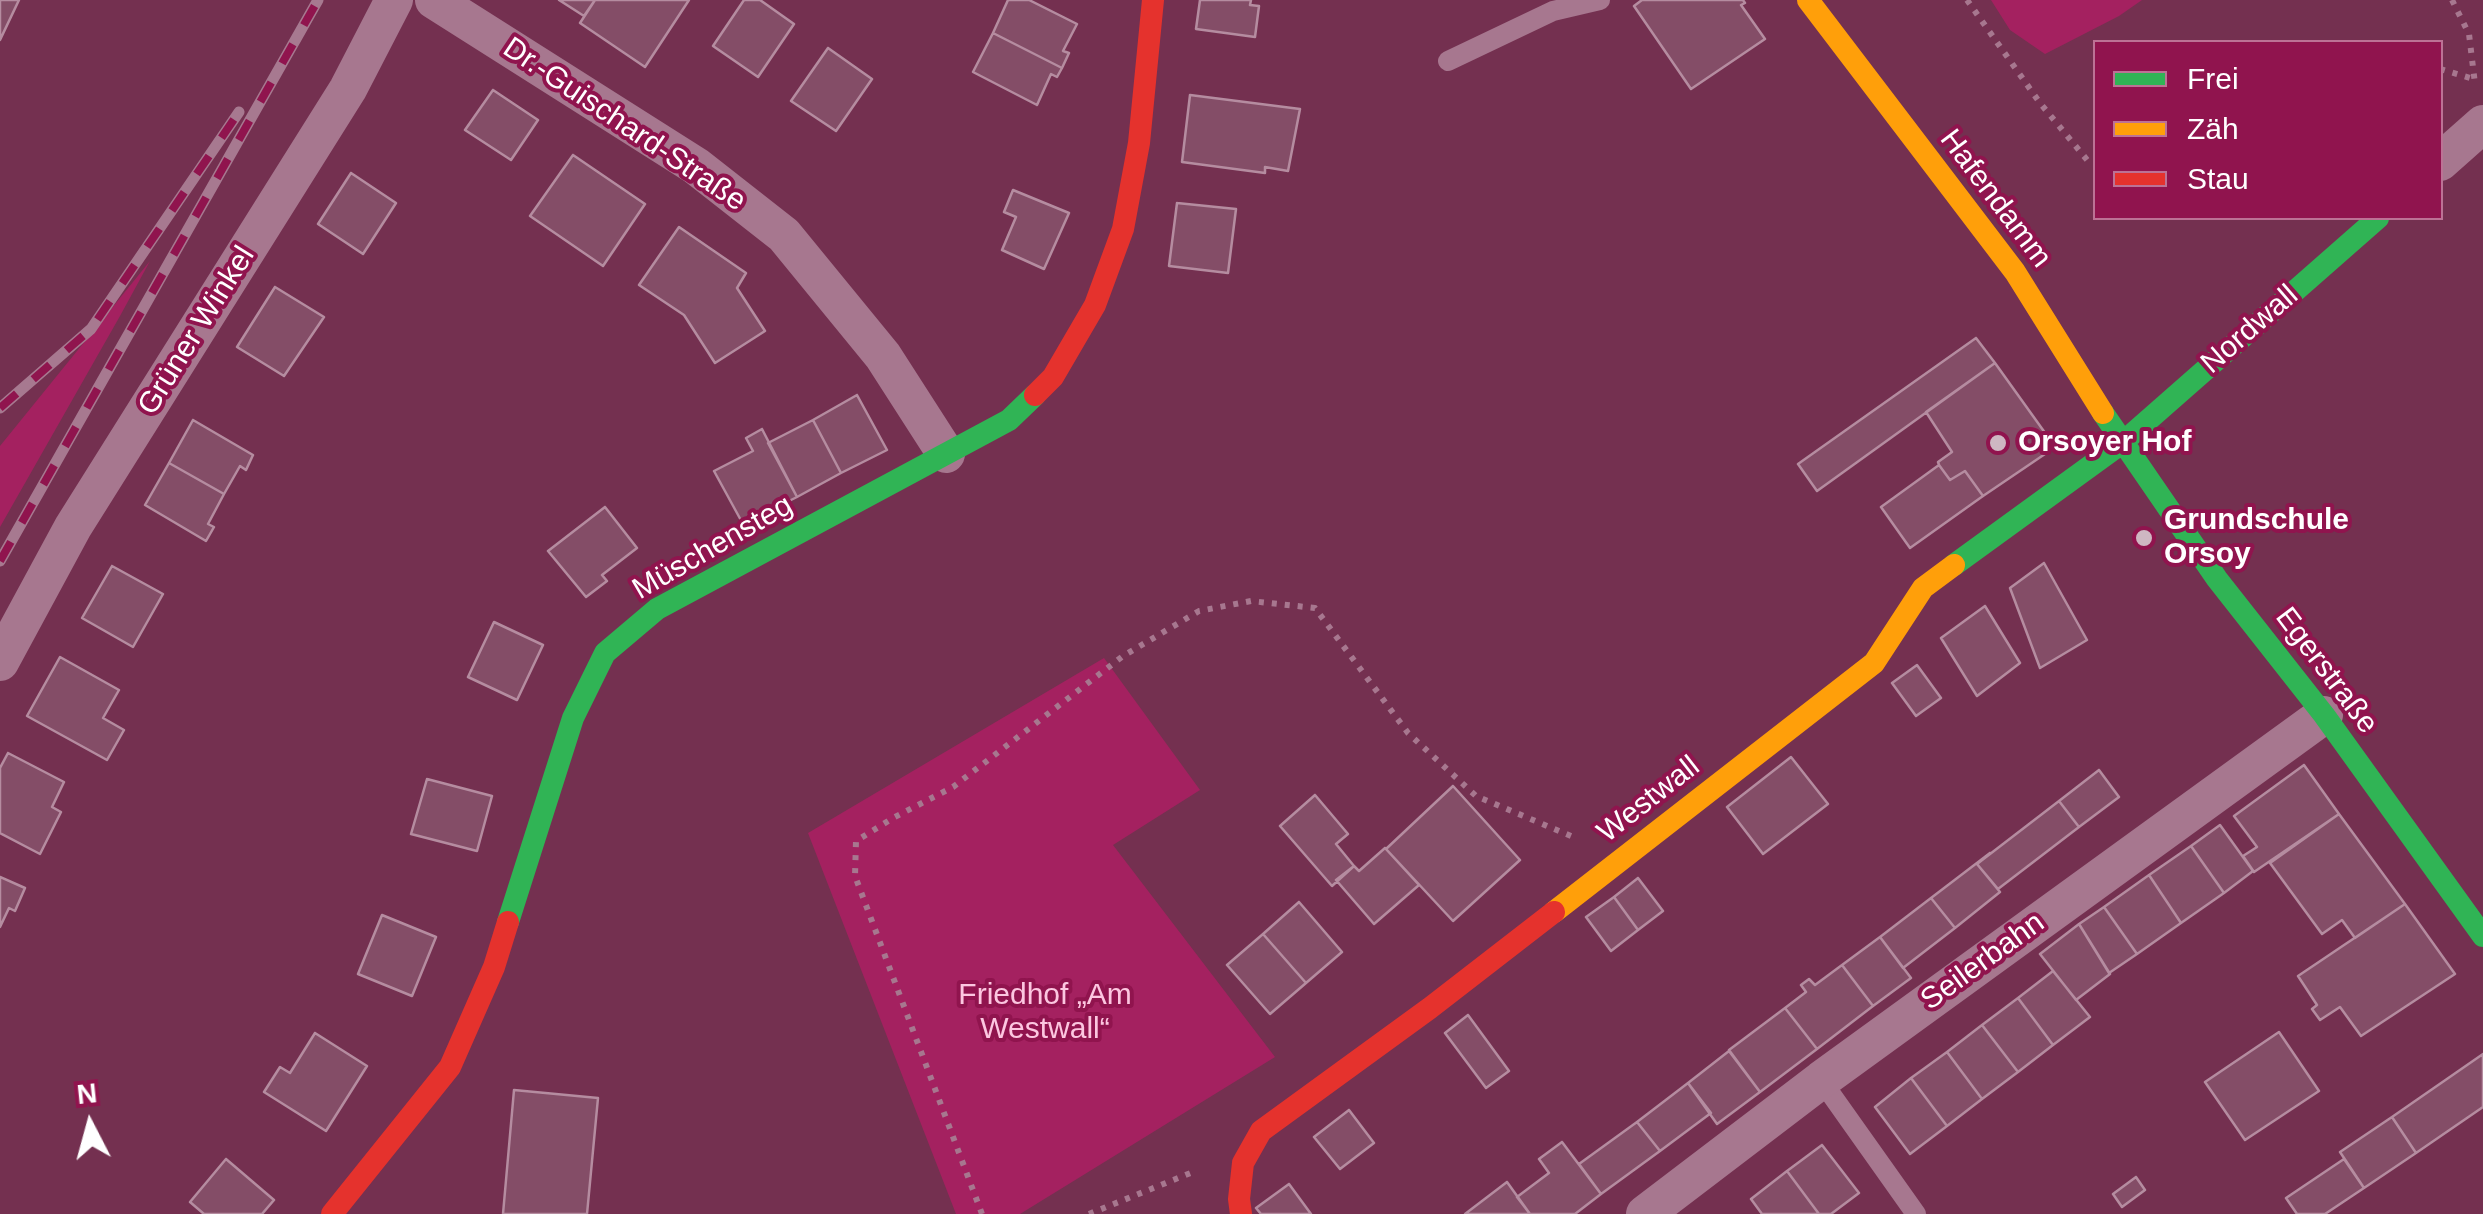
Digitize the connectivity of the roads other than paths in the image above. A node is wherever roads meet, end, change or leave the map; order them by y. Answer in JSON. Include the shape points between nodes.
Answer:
{"nodes":[{"id":1,"x":394,"y":0,"type":"edge"},
{"id":2,"x":434,"y":0,"type":"edge"},
{"id":3,"x":1154,"y":0,"type":"edge"},
{"id":4,"x":1600,"y":0,"type":"edge"},
{"id":5,"x":1808,"y":0,"type":"edge"},
{"id":6,"x":1448,"y":61,"type":"dead end"},
{"id":7,"x":2478,"y":107,"type":"edge"},
{"id":8,"x":2443,"y":158,"type":"edge"},
{"id":9,"x":2376,"y":220,"type":"edge"},
{"id":10,"x":2122,"y":443,"type":"junction"},
{"id":11,"x":946,"y":454,"type":"junction"},
{"id":12,"x":0,"y":662,"type":"edge"},
{"id":13,"x":2324,"y":715,"type":"junction"},
{"id":14,"x":2483,"y":936,"type":"edge"},
{"id":15,"x":1820,"y":1080,"type":"junction"},
{"id":16,"x":332,"y":1214,"type":"edge"},
{"id":17,"x":1242,"y":1214,"type":"edge"},
{"id":18,"x":1646,"y":1214,"type":"edge"},
{"id":19,"x":1916,"y":1214,"type":"edge"}],
"edges":[{"from":1,"to":12,"type":"street","name":"Grüner Winkel","via":[[338,106],[73,527]]},
{"from":2,"to":11,"type":"street","name":"Dr.-Guischard-Straße","via":[[696,166],[784,235],[883,356]]},
{"from":3,"to":11,"type":"street","name":"Müschensteg","via":[[1123,229],[1095,305],[1052,377],[1009,420]]},
{"from":4,"to":6,"type":"lane","via":[[1553,11]]},
{"from":5,"to":10,"type":"street","name":"Hafendamm","via":[[2015,272]]},
{"from":7,"to":8,"type":"street"},
{"from":9,"to":10,"type":"street","name":"Nordwall"},
{"from":10,"to":13,"type":"street","name":"Egerstraße"},
{"from":10,"to":17,"type":"street","name":"Westwall","via":[[1922,588],[1874,663],[1261,1131],[1243,1163]]},
{"from":11,"to":16,"type":"street","name":"Müschensteg","via":[[658,609],[605,653],[573,718],[494,966],[450,1067]]},
{"from":13,"to":14,"type":"street","name":"Egerstraße"},
{"from":13,"to":15,"type":"street","name":"Seilerbahn"},
{"from":15,"to":18,"type":"street","name":"Seilerbahn"},
{"from":15,"to":19,"type":"lane"}]}
